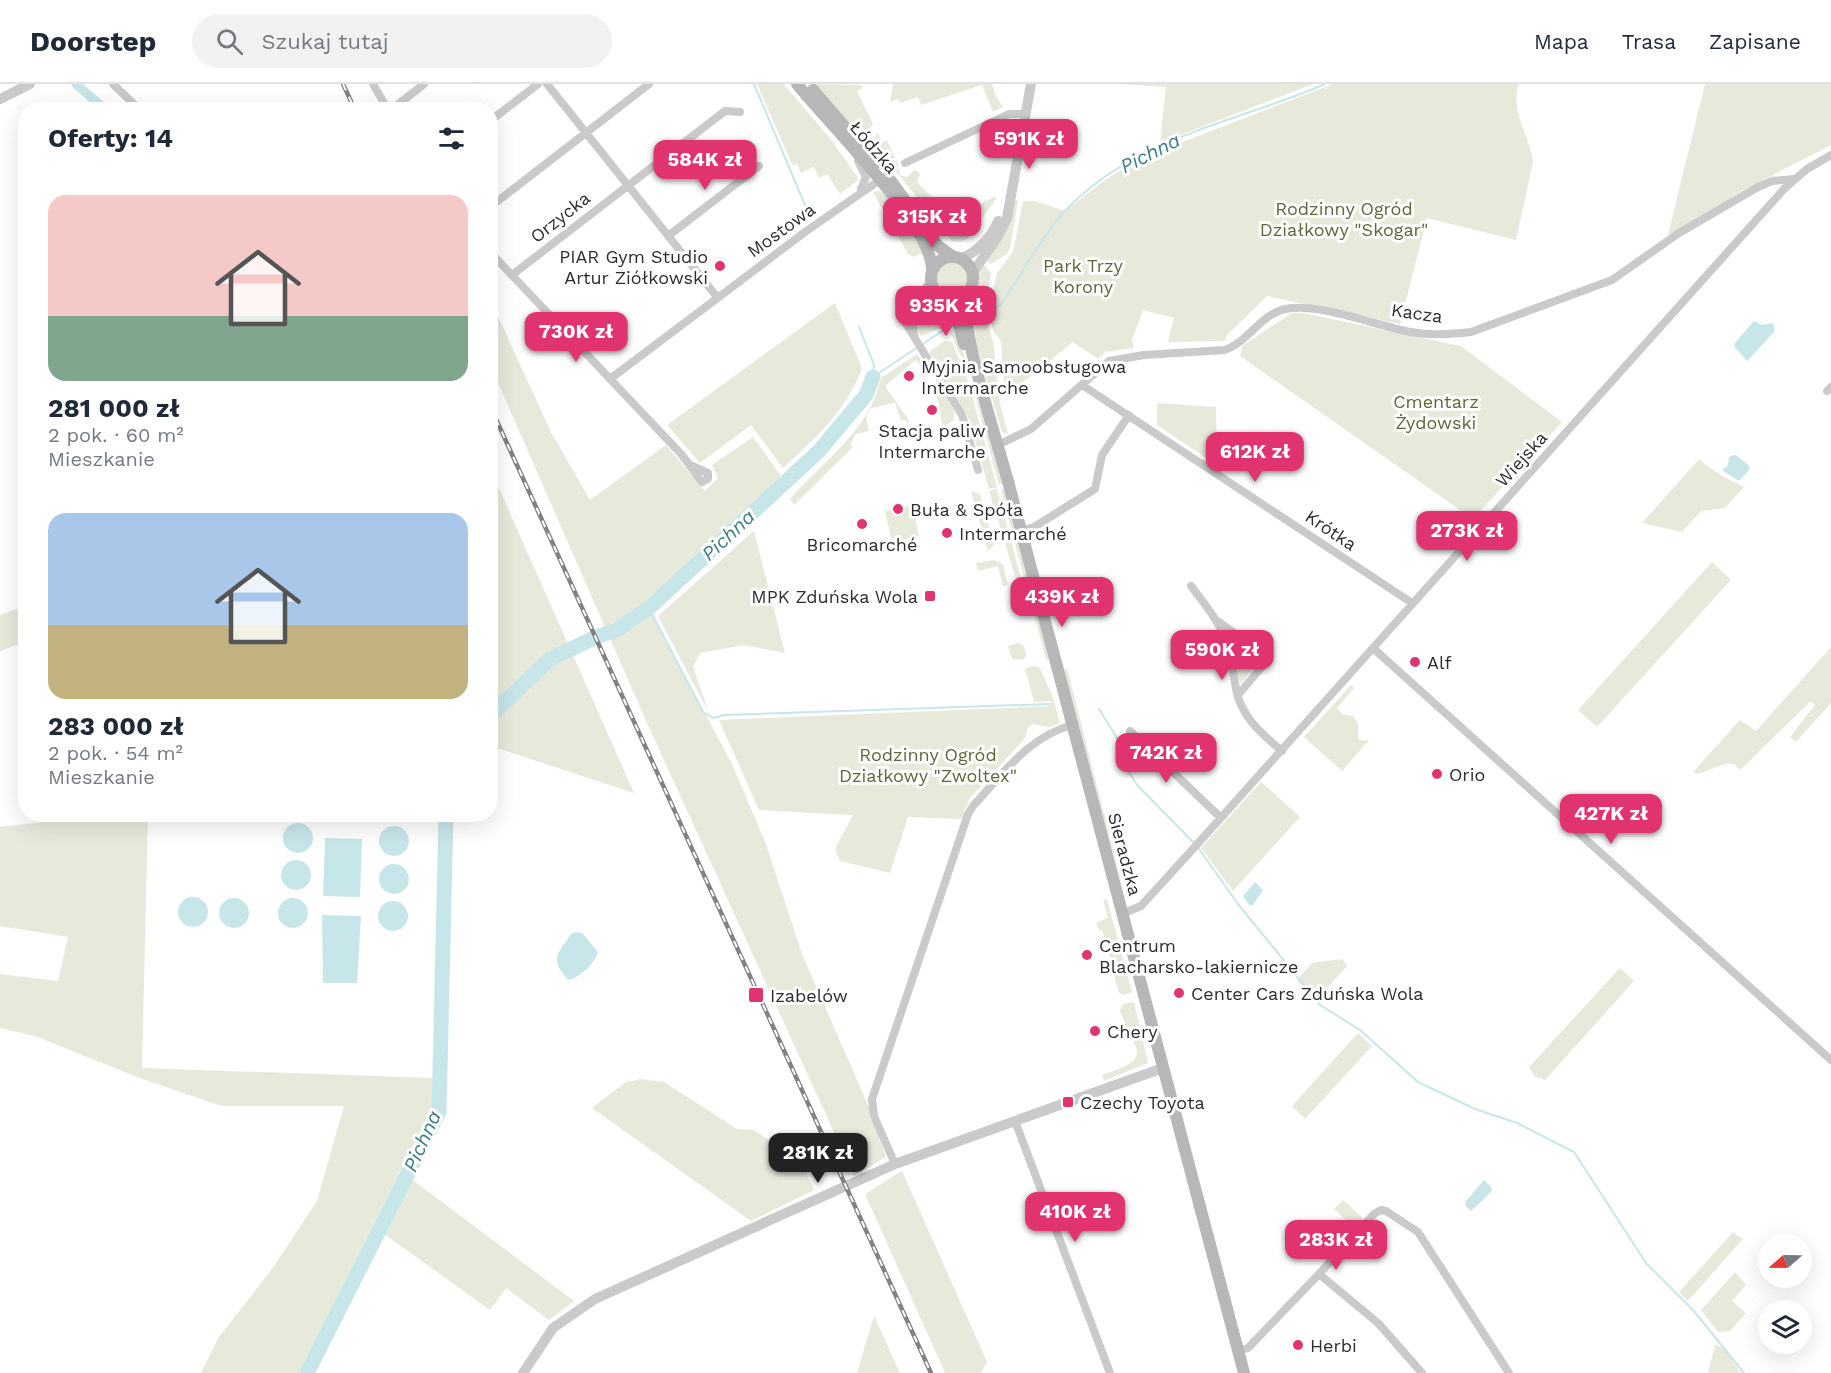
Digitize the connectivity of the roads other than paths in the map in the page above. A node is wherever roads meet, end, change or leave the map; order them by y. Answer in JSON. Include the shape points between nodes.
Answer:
{"nodes":[{"id":1,"x":30,"y":84,"type":"edge"},
{"id":2,"x":113,"y":84,"type":"edge"},
{"id":3,"x":373,"y":84,"type":"edge"},
{"id":4,"x":424,"y":84,"type":"edge"},
{"id":5,"x":538,"y":84,"type":"edge"},
{"id":6,"x":547,"y":84,"type":"edge"},
{"id":7,"x":650,"y":84,"type":"edge"},
{"id":8,"x":797,"y":84,"type":"edge"},
{"id":9,"x":807,"y":84,"type":"edge"},
{"id":10,"x":1031,"y":84,"type":"edge"},
{"id":11,"x":0,"y":99,"type":"edge"},
{"id":12,"x":132,"y":102,"type":"edge"},
{"id":13,"x":385,"y":102,"type":"edge"},
{"id":14,"x":400,"y":102,"type":"edge"},
{"id":15,"x":740,"y":112,"type":"dead end"},
{"id":16,"x":1025,"y":114,"type":"junction"},
{"id":17,"x":498,"y":115,"type":"edge"},
{"id":18,"x":586,"y":133,"type":"junction"},
{"id":19,"x":849,"y":145,"type":"junction"},
{"id":20,"x":1831,"y":155,"type":"edge"},
{"id":21,"x":906,"y":163,"type":"dead end"},
{"id":22,"x":759,"y":166,"type":"dead end"},
{"id":23,"x":883,"y":177,"type":"junction"},
{"id":24,"x":1794,"y":179,"type":"junction"},
{"id":25,"x":628,"y":185,"type":"junction"},
{"id":26,"x":857,"y":194,"type":"junction"},
{"id":27,"x":1009,"y":196,"type":"junction"},
{"id":28,"x":498,"y":201,"type":"edge"},
{"id":29,"x":668,"y":236,"type":"junction"},
{"id":30,"x":956,"y":257,"type":"junction"},
{"id":31,"x":498,"y":260,"type":"edge"},
{"id":32,"x":973,"y":272,"type":"junction"},
{"id":33,"x":932,"y":274,"type":"junction"},
{"id":34,"x":512,"y":275,"type":"junction"},
{"id":35,"x":966,"y":294,"type":"junction"},
{"id":36,"x":717,"y":297,"type":"junction"},
{"id":37,"x":944,"y":298,"type":"junction"},
{"id":38,"x":915,"y":339,"type":"junction"},
{"id":39,"x":971,"y":352,"type":"junction"},
{"id":40,"x":610,"y":379,"type":"junction"},
{"id":41,"x":1082,"y":385,"type":"junction"},
{"id":42,"x":1129,"y":415,"type":"junction"},
{"id":43,"x":998,"y":445,"type":"junction"},
{"id":44,"x":690,"y":465,"type":"dead end"},
{"id":45,"x":978,"y":470,"type":"dead end"},
{"id":46,"x":1021,"y":531,"type":"junction"},
{"id":47,"x":1191,"y":586,"type":"dead end"},
{"id":48,"x":1412,"y":603,"type":"junction"},
{"id":49,"x":1216,"y":620,"type":"junction"},
{"id":50,"x":1374,"y":649,"type":"junction"},
{"id":51,"x":1238,"y":695,"type":"junction"},
{"id":52,"x":1072,"y":725,"type":"junction"},
{"id":53,"x":1130,"y":731,"type":"dead end"},
{"id":54,"x":1282,"y":752,"type":"junction"},
{"id":55,"x":1221,"y":819,"type":"junction"},
{"id":56,"x":1122,"y":914,"type":"junction"},
{"id":57,"x":1831,"y":1060,"type":"edge"},
{"id":58,"x":1163,"y":1068,"type":"junction"},
{"id":59,"x":1015,"y":1121,"type":"junction"},
{"id":60,"x":895,"y":1164,"type":"junction"},
{"id":61,"x":1319,"y":1274,"type":"junction"},
{"id":62,"x":1238,"y":1351,"type":"junction"},
{"id":63,"x":523,"y":1373,"type":"edge"},
{"id":64,"x":1110,"y":1373,"type":"edge"},
{"id":65,"x":1244,"y":1373,"type":"edge"},
{"id":66,"x":1422,"y":1373,"type":"edge"},
{"id":67,"x":1509,"y":1373,"type":"edge"}],
"edges":[{"from":1,"to":11,"type":"street"},
{"from":2,"to":12,"type":"street"},
{"from":3,"to":13,"type":"street"},
{"from":4,"to":14,"type":"street"},
{"from":5,"to":17,"type":"street"},
{"from":6,"to":18,"type":"street"},
{"from":7,"to":18,"type":"street"},
{"from":8,"to":19,"type":"main road","name":"Łódzka"},
{"from":9,"to":23,"type":"main road","name":"Łódzka"},
{"from":10,"to":16,"type":"street"},
{"from":15,"to":25,"type":"street","name":"Orzycka","via":[[725,111]]},
{"from":16,"to":21,"type":"street","via":[[1009,114]]},
{"from":16,"to":27,"type":"street"},
{"from":18,"to":25,"type":"street"},
{"from":18,"to":28,"type":"street"},
{"from":19,"to":23,"type":"main road","name":"Łódzka"},
{"from":19,"to":26,"type":"street","via":[[866,174],[865,184]]},
{"from":20,"to":24,"type":"street","name":"Kacza"},
{"from":22,"to":29,"type":"street"},
{"from":23,"to":26,"type":"street","name":"Mostowa"},
{"from":23,"to":30,"type":"main road","name":"Łódzka","via":[[938,246]]},
{"from":23,"to":33,"type":"main road","name":"Łódzka","via":[[932,258]]},
{"from":24,"to":41,"type":"street","name":"Kacza","via":[[1758,187],[1679,233],[1612,280],[1471,332],[1420,333],[1297,307],[1274,312],[1225,350],[1115,359]]},
{"from":24,"to":48,"type":"street","name":"Wiejska"},
{"from":25,"to":29,"type":"street"},
{"from":25,"to":34,"type":"street","name":"Orzycka"},
{"from":26,"to":36,"type":"street","name":"Mostowa"},
{"from":27,"to":30,"type":"street","via":[[992,234],[975,251]]},
{"from":27,"to":32,"type":"street","via":[[1011,204],[1004,226]]},
{"from":29,"to":36,"type":"street"},
{"from":30,"to":32,"type":"main road"},
{"from":30,"to":33,"type":"main road","via":[[938,261]]},
{"from":31,"to":34,"type":"street"},
{"from":32,"to":35,"type":"main road","via":[[973,284]]},
{"from":33,"to":37,"type":"main road","via":[[933,288]]},
{"from":33,"to":38,"type":"street","via":[[928,286],[907,307],[905,322]]},
{"from":34,"to":40,"type":"street"},
{"from":35,"to":37,"type":"main road","via":[[958,299]]},
{"from":35,"to":39,"type":"main road","name":"Sieradzka"},
{"from":36,"to":40,"type":"street","name":"Mostowa"},
{"from":37,"to":38,"type":"street","via":[[928,298],[918,308],[913,320]]},
{"from":37,"to":39,"type":"main road","name":"Sieradzka","via":[[954,306],[965,346]]},
{"from":38,"to":45,"type":"street","via":[[962,415]]},
{"from":39,"to":43,"type":"main road","name":"Sieradzka"},
{"from":40,"to":44,"type":"street"},
{"from":41,"to":42,"type":"street","name":"Krótka"},
{"from":41,"to":43,"type":"street","name":"Kacza","via":[[1031,429]]},
{"from":42,"to":46,"type":"street","via":[[1102,455],[1095,489]]},
{"from":42,"to":48,"type":"street","name":"Krótka"},
{"from":43,"to":46,"type":"main road","name":"Sieradzka"},
{"from":46,"to":52,"type":"main road","name":"Sieradzka"},
{"from":47,"to":49,"type":"street"},
{"from":48,"to":50,"type":"street","name":"Wiejska"},
{"from":49,"to":51,"type":"street","via":[[1232,656]]},
{"from":49,"to":51,"type":"street","via":[[1269,658]]},
{"from":50,"to":54,"type":"street","name":"Wiejska"},
{"from":50,"to":57,"type":"street"},
{"from":51,"to":54,"type":"street","via":[[1253,725]]},
{"from":52,"to":56,"type":"main road","name":"Sieradzka"},
{"from":52,"to":60,"type":"street","via":[[1031,744],[969,814],[872,1099],[874,1116]]},
{"from":53,"to":55,"type":"street"},
{"from":54,"to":55,"type":"street","name":"Wiejska"},
{"from":55,"to":56,"type":"street","name":"Wiejska","via":[[1141,906]]},
{"from":56,"to":58,"type":"main road","name":"Sieradzka"},
{"from":58,"to":59,"type":"street"},
{"from":58,"to":62,"type":"main road","name":"Sieradzka"},
{"from":59,"to":60,"type":"street"},
{"from":59,"to":64,"type":"street"},
{"from":60,"to":63,"type":"street","via":[[595,1299],[553,1328]]},
{"from":61,"to":62,"type":"street","via":[[1248,1348]]},
{"from":61,"to":66,"type":"street","via":[[1378,1323]]},
{"from":61,"to":67,"type":"street","via":[[1374,1214],[1386,1211],[1418,1232]]},
{"from":62,"to":65,"type":"main road","name":"Sieradzka"}]}
